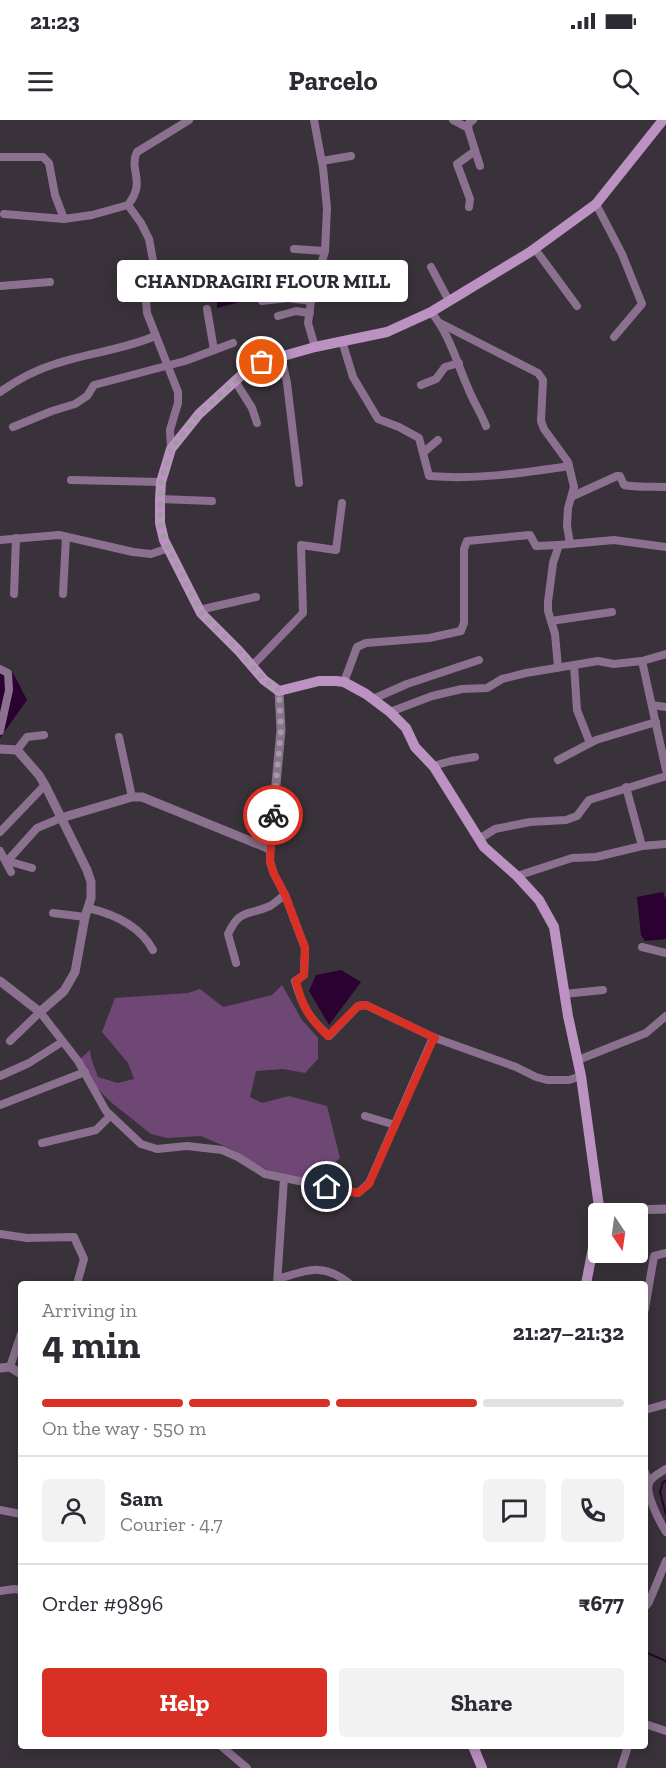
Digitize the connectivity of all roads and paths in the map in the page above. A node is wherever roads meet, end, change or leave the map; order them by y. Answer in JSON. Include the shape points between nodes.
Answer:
{"nodes":[{"id":1,"x":189,"y":120,"type":"edge"},
{"id":2,"x":314,"y":120,"type":"edge"},
{"id":3,"x":453,"y":120,"type":"edge"},
{"id":4,"x":473,"y":120,"type":"edge"},
{"id":5,"x":663,"y":120,"type":"edge"},
{"id":6,"x":177,"y":123,"type":"edge"},
{"id":7,"x":468,"y":128,"type":"junction"},
{"id":8,"x":475,"y":151,"type":"junction"},
{"id":9,"x":351,"y":156,"type":"dead end"},
{"id":10,"x":0,"y":157,"type":"edge"},
{"id":11,"x":322,"y":161,"type":"junction"},
{"id":12,"x":480,"y":166,"type":"dead end"},
{"id":13,"x":596,"y":204,"type":"junction"},
{"id":14,"x":128,"y":205,"type":"junction"},
{"id":15,"x":469,"y":207,"type":"dead end"},
{"id":16,"x":4,"y":214,"type":"dead end"},
{"id":17,"x":64,"y":219,"type":"junction"},
{"id":18,"x":294,"y":249,"type":"dead end"},
{"id":19,"x":535,"y":249,"type":"junction"},
{"id":20,"x":325,"y":250,"type":"junction"},
{"id":21,"x":431,"y":267,"type":"dead end"},
{"id":22,"x":237,"y":270,"type":"dead end"},
{"id":23,"x":50,"y":282,"type":"dead end"},
{"id":24,"x":0,"y":286,"type":"edge"},
{"id":25,"x":311,"y":301,"type":"junction"},
{"id":26,"x":449,"y":301,"type":"junction"},
{"id":27,"x":577,"y":306,"type":"dead end"},
{"id":28,"x":207,"y":309,"type":"dead end"},
{"id":29,"x":431,"y":312,"type":"junction"},
{"id":30,"x":310,"y":313,"type":"junction"},
{"id":31,"x":278,"y":316,"type":"dead end"},
{"id":32,"x":440,"y":323,"type":"junction"},
{"id":33,"x":155,"y":336,"type":"junction"},
{"id":34,"x":614,"y":337,"type":"dead end"},
{"id":35,"x":342,"y":341,"type":"junction"},
{"id":36,"x":232,"y":343,"type":"dead end"},
{"id":37,"x":315,"y":347,"type":"junction"},
{"id":38,"x":214,"y":350,"type":"junction"},
{"id":39,"x":281,"y":356,"type":"junction"},
{"id":40,"x":459,"y":363,"type":"junction"},
{"id":41,"x":169,"y":365,"type":"junction"},
{"id":42,"x":235,"y":381,"type":"junction"},
{"id":43,"x":421,"y":384,"type":"dead end"},
{"id":44,"x":0,"y":392,"type":"edge"},
{"id":45,"x":257,"y":423,"type":"dead end"},
{"id":46,"x":486,"y":426,"type":"dead end"},
{"id":47,"x":13,"y":427,"type":"dead end"},
{"id":48,"x":438,"y":440,"type":"dead end"},
{"id":49,"x":171,"y":449,"type":"junction"},
{"id":50,"x":424,"y":452,"type":"junction"},
{"id":51,"x":569,"y":466,"type":"junction"},
{"id":52,"x":71,"y":480,"type":"dead end"},
{"id":53,"x":161,"y":482,"type":"junction"},
{"id":54,"x":299,"y":483,"type":"dead end"},
{"id":55,"x":666,"y":487,"type":"edge"},
{"id":56,"x":573,"y":496,"type":"junction"},
{"id":57,"x":160,"y":499,"type":"junction"},
{"id":58,"x":212,"y":501,"type":"dead end"},
{"id":59,"x":342,"y":503,"type":"dead end"},
{"id":60,"x":66,"y":537,"type":"junction"},
{"id":61,"x":16,"y":538,"type":"junction"},
{"id":62,"x":0,"y":540,"type":"edge"},
{"id":63,"x":570,"y":543,"type":"junction"},
{"id":64,"x":559,"y":545,"type":"junction"},
{"id":65,"x":666,"y":547,"type":"edge"},
{"id":66,"x":168,"y":548,"type":"junction"},
{"id":67,"x":14,"y":594,"type":"dead end"},
{"id":68,"x":63,"y":594,"type":"dead end"},
{"id":69,"x":256,"y":597,"type":"dead end"},
{"id":70,"x":199,"y":610,"type":"junction"},
{"id":71,"x":612,"y":612,"type":"dead end"},
{"id":72,"x":551,"y":621,"type":"junction"},
{"id":73,"x":666,"y":654,"type":"edge"},
{"id":74,"x":478,"y":660,"type":"dead end"},
{"id":75,"x":642,"y":661,"type":"junction"},
{"id":76,"x":574,"y":665,"type":"junction"},
{"id":77,"x":252,"y":666,"type":"junction"},
{"id":78,"x":558,"y":667,"type":"junction"},
{"id":79,"x":0,"y":669,"type":"edge"},
{"id":80,"x":344,"y":682,"type":"junction"},
{"id":81,"x":279,"y":691,"type":"junction"},
{"id":82,"x":373,"y":699,"type":"junction"},
{"id":83,"x":652,"y":705,"type":"junction"},
{"id":84,"x":666,"y":707,"type":"edge"},
{"id":85,"x":390,"y":712,"type":"junction"},
{"id":86,"x":656,"y":722,"type":"junction"},
{"id":87,"x":0,"y":731,"type":"edge"},
{"id":88,"x":44,"y":735,"type":"dead end"},
{"id":89,"x":119,"y":737,"type":"dead end"},
{"id":90,"x":590,"y":743,"type":"junction"},
{"id":91,"x":0,"y":749,"type":"edge"},
{"id":92,"x":17,"y":750,"type":"junction"},
{"id":93,"x":475,"y":757,"type":"dead end"},
{"id":94,"x":558,"y":760,"type":"dead end"},
{"id":95,"x":433,"y":766,"type":"junction"},
{"id":96,"x":666,"y":770,"type":"edge"},
{"id":97,"x":666,"y":776,"type":"edge"},
{"id":98,"x":45,"y":786,"type":"junction"},
{"id":99,"x":626,"y":787,"type":"junction"},
{"id":100,"x":132,"y":797,"type":"junction"},
{"id":101,"x":61,"y":818,"type":"junction"},
{"id":102,"x":0,"y":832,"type":"edge"},
{"id":103,"x":480,"y":839,"type":"junction"},
{"id":104,"x":666,"y":844,"type":"edge"},
{"id":105,"x":642,"y":846,"type":"junction"},
{"id":106,"x":270,"y":849,"type":"junction"},
{"id":107,"x":0,"y":851,"type":"edge"},
{"id":108,"x":32,"y":868,"type":"dead end"},
{"id":109,"x":11,"y":872,"type":"dead end"},
{"id":110,"x":517,"y":876,"type":"junction"},
{"id":111,"x":285,"y":895,"type":"junction"},
{"id":112,"x":53,"y":913,"type":"dead end"},
{"id":113,"x":86,"y":913,"type":"junction"},
{"id":114,"x":642,"y":947,"type":"dead end"},
{"id":115,"x":153,"y":950,"type":"dead end"},
{"id":116,"x":666,"y":953,"type":"edge"},
{"id":117,"x":236,"y":963,"type":"dead end"},
{"id":118,"x":1,"y":984,"type":"edge"},
{"id":119,"x":603,"y":990,"type":"dead end"},
{"id":120,"x":564,"y":994,"type":"junction"},
{"id":121,"x":40,"y":1012,"type":"junction"},
{"id":122,"x":666,"y":1016,"type":"edge"},
{"id":123,"x":435,"y":1038,"type":"junction"},
{"id":124,"x":10,"y":1041,"type":"dead end"},
{"id":125,"x":62,"y":1042,"type":"junction"},
{"id":126,"x":578,"y":1060,"type":"junction"},
{"id":127,"x":85,"y":1072,"type":"junction"},
{"id":128,"x":0,"y":1076,"type":"edge"},
{"id":129,"x":581,"y":1076,"type":"junction"},
{"id":130,"x":0,"y":1105,"type":"edge"},
{"id":131,"x":110,"y":1116,"type":"junction"},
{"id":132,"x":364,"y":1116,"type":"dead end"},
{"id":133,"x":395,"y":1125,"type":"junction"},
{"id":134,"x":42,"y":1143,"type":"dead end"},
{"id":135,"x":284,"y":1178,"type":"junction"},
{"id":136,"x":600,"y":1203,"type":"edge"},
{"id":137,"x":666,"y":1209,"type":"edge"},
{"id":138,"x":648,"y":1210,"type":"edge"},
{"id":139,"x":0,"y":1234,"type":"edge"},
{"id":140,"x":666,"y":1253,"type":"edge"},
{"id":141,"x":590,"y":1263,"type":"edge"},
{"id":142,"x":78,"y":1281,"type":"edge"},
{"id":143,"x":278,"y":1281,"type":"edge"},
{"id":144,"x":346,"y":1281,"type":"edge"},
{"id":145,"x":587,"y":1281,"type":"edge"},
{"id":146,"x":648,"y":1291,"type":"edge"},
{"id":147,"x":18,"y":1340,"type":"edge"},
{"id":148,"x":5,"y":1368,"type":"edge"},
{"id":149,"x":666,"y":1404,"type":"edge"},
{"id":150,"x":648,"y":1409,"type":"edge"},
{"id":151,"x":666,"y":1469,"type":"edge"},
{"id":152,"x":648,"y":1484,"type":"joint"},
{"id":153,"x":0,"y":1510,"type":"edge"},
{"id":154,"x":18,"y":1513,"type":"edge"},
{"id":155,"x":666,"y":1532,"type":"edge"},
{"id":156,"x":666,"y":1561,"type":"edge"},
{"id":157,"x":18,"y":1590,"type":"edge"},
{"id":158,"x":0,"y":1591,"type":"edge"},
{"id":159,"x":648,"y":1603,"type":"edge"},
{"id":160,"x":648,"y":1725,"type":"edge"},
{"id":161,"x":666,"y":1731,"type":"edge"},
{"id":162,"x":225,"y":1749,"type":"edge"},
{"id":163,"x":474,"y":1749,"type":"edge"},
{"id":164,"x":627,"y":1749,"type":"edge"},
{"id":165,"x":248,"y":1768,"type":"edge"},
{"id":166,"x":482,"y":1768,"type":"edge"},
{"id":167,"x":621,"y":1768,"type":"edge"}],
"edges":[{"from":1,"to":6,"type":"street"},
{"from":2,"to":11,"type":"street"},
{"from":3,"to":7,"type":"street"},
{"from":4,"to":7,"type":"street"},
{"from":5,"to":13,"type":"main road"},
{"from":6,"to":14,"type":"street","via":[[135,155],[138,185]]},
{"from":7,"to":8,"type":"street"},
{"from":8,"to":12,"type":"street"},
{"from":8,"to":15,"type":"street","via":[[457,164],[470,199]]},
{"from":9,"to":11,"type":"street"},
{"from":10,"to":17,"type":"street","via":[[43,157],[49,163]]},
{"from":11,"to":20,"type":"street","via":[[327,208]]},
{"from":13,"to":19,"type":"main road"},
{"from":13,"to":34,"type":"street","via":[[642,304]]},
{"from":14,"to":17,"type":"street"},
{"from":14,"to":33,"type":"street","via":[[148,239],[156,276],[146,301]]},
{"from":16,"to":17,"type":"street"},
{"from":18,"to":20,"type":"street"},
{"from":19,"to":26,"type":"main road"},
{"from":19,"to":27,"type":"street"},
{"from":20,"to":25,"type":"street"},
{"from":21,"to":26,"type":"street"},
{"from":22,"to":25,"type":"street","via":[[245,267],[252,271],[262,301]]},
{"from":23,"to":24,"type":"street"},
{"from":25,"to":30,"type":"street"},
{"from":26,"to":29,"type":"main road"},
{"from":28,"to":38,"type":"street"},
{"from":29,"to":32,"type":"street"},
{"from":29,"to":35,"type":"main road","via":[[387,332]]},
{"from":30,"to":31,"type":"street","via":[[296,310]]},
{"from":30,"to":37,"type":"street","via":[[308,323]]},
{"from":32,"to":40,"type":"street"},
{"from":32,"to":51,"type":"street","via":[[538,373],[543,380],[541,421]]},
{"from":33,"to":41,"type":"street"},
{"from":33,"to":44,"type":"street","via":[[56,363]]},
{"from":35,"to":37,"type":"main road"},
{"from":35,"to":50,"type":"street","via":[[353,377],[378,419],[419,438]]},
{"from":36,"to":38,"type":"street"},
{"from":37,"to":39,"type":"main road"},
{"from":38,"to":41,"type":"street"},
{"from":39,"to":42,"type":"main road","via":[[262,362]]},
{"from":39,"to":54,"type":"street"},
{"from":40,"to":43,"type":"street","via":[[445,367],[436,379]]},
{"from":40,"to":46,"type":"street"},
{"from":41,"to":47,"type":"street","via":[[94,385],[75,404]]},
{"from":41,"to":49,"type":"street","via":[[179,398],[170,429]]},
{"from":42,"to":45,"type":"street"},
{"from":42,"to":49,"type":"main road","via":[[199,414]]},
{"from":48,"to":50,"type":"street"},
{"from":49,"to":53,"type":"main road"},
{"from":50,"to":51,"type":"street","via":[[429,476],[454,478]]},
{"from":51,"to":56,"type":"street"},
{"from":52,"to":53,"type":"street"},
{"from":53,"to":57,"type":"main road"},
{"from":55,"to":56,"type":"street","via":[[636,488],[624,485],[617,476]]},
{"from":56,"to":63,"type":"street","via":[[568,508]]},
{"from":57,"to":58,"type":"street"},
{"from":57,"to":66,"type":"main road","via":[[160,524]]},
{"from":59,"to":77,"type":"street","via":[[336,550],[301,545],[303,614]]},
{"from":60,"to":61,"type":"street"},
{"from":60,"to":66,"type":"street","via":[[151,554]]},
{"from":60,"to":68,"type":"street"},
{"from":61,"to":62,"type":"street"},
{"from":61,"to":67,"type":"street"},
{"from":63,"to":64,"type":"street"},
{"from":63,"to":65,"type":"street","via":[[614,540]]},
{"from":64,"to":72,"type":"street","via":[[549,588]]},
{"from":64,"to":80,"type":"street","via":[[536,546],[530,535],[467,541],[461,631],[357,646]]},
{"from":66,"to":70,"type":"main road"},
{"from":69,"to":70,"type":"street"},
{"from":70,"to":77,"type":"main road"},
{"from":71,"to":72,"type":"street"},
{"from":72,"to":78,"type":"street"},
{"from":73,"to":75,"type":"street"},
{"from":74,"to":82,"type":"street"},
{"from":75,"to":76,"type":"street"},
{"from":75,"to":83,"type":"street"},
{"from":76,"to":78,"type":"street"},
{"from":76,"to":90,"type":"street","via":[[577,710]]},
{"from":77,"to":81,"type":"main road"},
{"from":78,"to":85,"type":"street","via":[[502,679],[487,688],[432,696]]},
{"from":79,"to":87,"type":"street","via":[[8,672],[9,690]]},
{"from":80,"to":81,"type":"main road","via":[[319,681]]},
{"from":80,"to":82,"type":"main road"},
{"from":81,"to":106,"type":"street","via":[[281,730]]},
{"from":82,"to":85,"type":"main road"},
{"from":83,"to":84,"type":"street"},
{"from":83,"to":86,"type":"street"},
{"from":85,"to":95,"type":"main road"},
{"from":86,"to":90,"type":"street"},
{"from":86,"to":96,"type":"street"},
{"from":88,"to":92,"type":"street","via":[[27,737]]},
{"from":89,"to":100,"type":"street"},
{"from":90,"to":94,"type":"street"},
{"from":91,"to":92,"type":"street"},
{"from":92,"to":98,"type":"street"},
{"from":93,"to":95,"type":"street"},
{"from":95,"to":103,"type":"main road"},
{"from":97,"to":99,"type":"street"},
{"from":98,"to":101,"type":"street"},
{"from":98,"to":102,"type":"street"},
{"from":99,"to":103,"type":"street","via":[[589,800],[577,816],[495,829]]},
{"from":99,"to":105,"type":"street"},
{"from":100,"to":101,"type":"street"},
{"from":100,"to":106,"type":"street","via":[[142,797]]},
{"from":101,"to":108,"type":"street","via":[[37,828],[10,858],[15,864]]},
{"from":101,"to":113,"type":"street","via":[[87,870],[92,890]]},
{"from":103,"to":110,"type":"main road"},
{"from":104,"to":105,"type":"street"},
{"from":105,"to":110,"type":"street","via":[[596,857],[572,858]]},
{"from":106,"to":111,"type":"street","via":[[270,862]]},
{"from":107,"to":109,"type":"street"},
{"from":110,"to":120,"type":"main road","via":[[539,900],[554,927]]},
{"from":111,"to":117,"type":"street","via":[[272,905],[234,921],[228,934]]},
{"from":111,"to":123,"type":"street","via":[[305,948],[304,975],[296,981],[312,1021],[328,1036],[358,1006],[366,1005]]},
{"from":112,"to":113,"type":"street"},
{"from":113,"to":115,"type":"street","via":[[119,918],[147,939]]},
{"from":113,"to":121,"type":"street","via":[[75,972],[64,991]]},
{"from":114,"to":116,"type":"street"},
{"from":118,"to":121,"type":"street"},
{"from":119,"to":120,"type":"street"},
{"from":120,"to":126,"type":"main road"},
{"from":121,"to":124,"type":"street"},
{"from":121,"to":125,"type":"street"},
{"from":122,"to":126,"type":"street","via":[[646,1033]]},
{"from":123,"to":129,"type":"street","via":[[547,1080]]},
{"from":123,"to":133,"type":"street"},
{"from":125,"to":127,"type":"street"},
{"from":125,"to":128,"type":"street"},
{"from":126,"to":129,"type":"main road"},
{"from":127,"to":130,"type":"street"},
{"from":127,"to":131,"type":"street"},
{"from":129,"to":136,"type":"main road"},
{"from":131,"to":134,"type":"street","via":[[96,1130]]},
{"from":131,"to":135,"type":"street","via":[[141,1144],[157,1149],[187,1146],[222,1150],[265,1174]]},
{"from":132,"to":133,"type":"street"},
{"from":133,"to":135,"type":"street","via":[[369,1184],[358,1193]]},
{"from":135,"to":143,"type":"street"},
{"from":137,"to":138,"type":"street"},
{"from":139,"to":142,"type":"street","via":[[74,1237],[84,1259]]},
{"from":140,"to":146,"type":"street","via":[[654,1256]]},
{"from":141,"to":145,"type":"main road"},
{"from":143,"to":144,"type":"street","via":[[313,1268],[332,1272]]},
{"from":147,"to":148,"type":"street"},
{"from":149,"to":150,"type":"street"},
{"from":151,"to":152,"type":"street"},
{"from":152,"to":155,"type":"street"},
{"from":153,"to":154,"type":"street"},
{"from":156,"to":159,"type":"street"},
{"from":157,"to":158,"type":"street"},
{"from":160,"to":161,"type":"street"},
{"from":162,"to":165,"type":"street"},
{"from":163,"to":166,"type":"main road"},
{"from":164,"to":167,"type":"street"}]}
